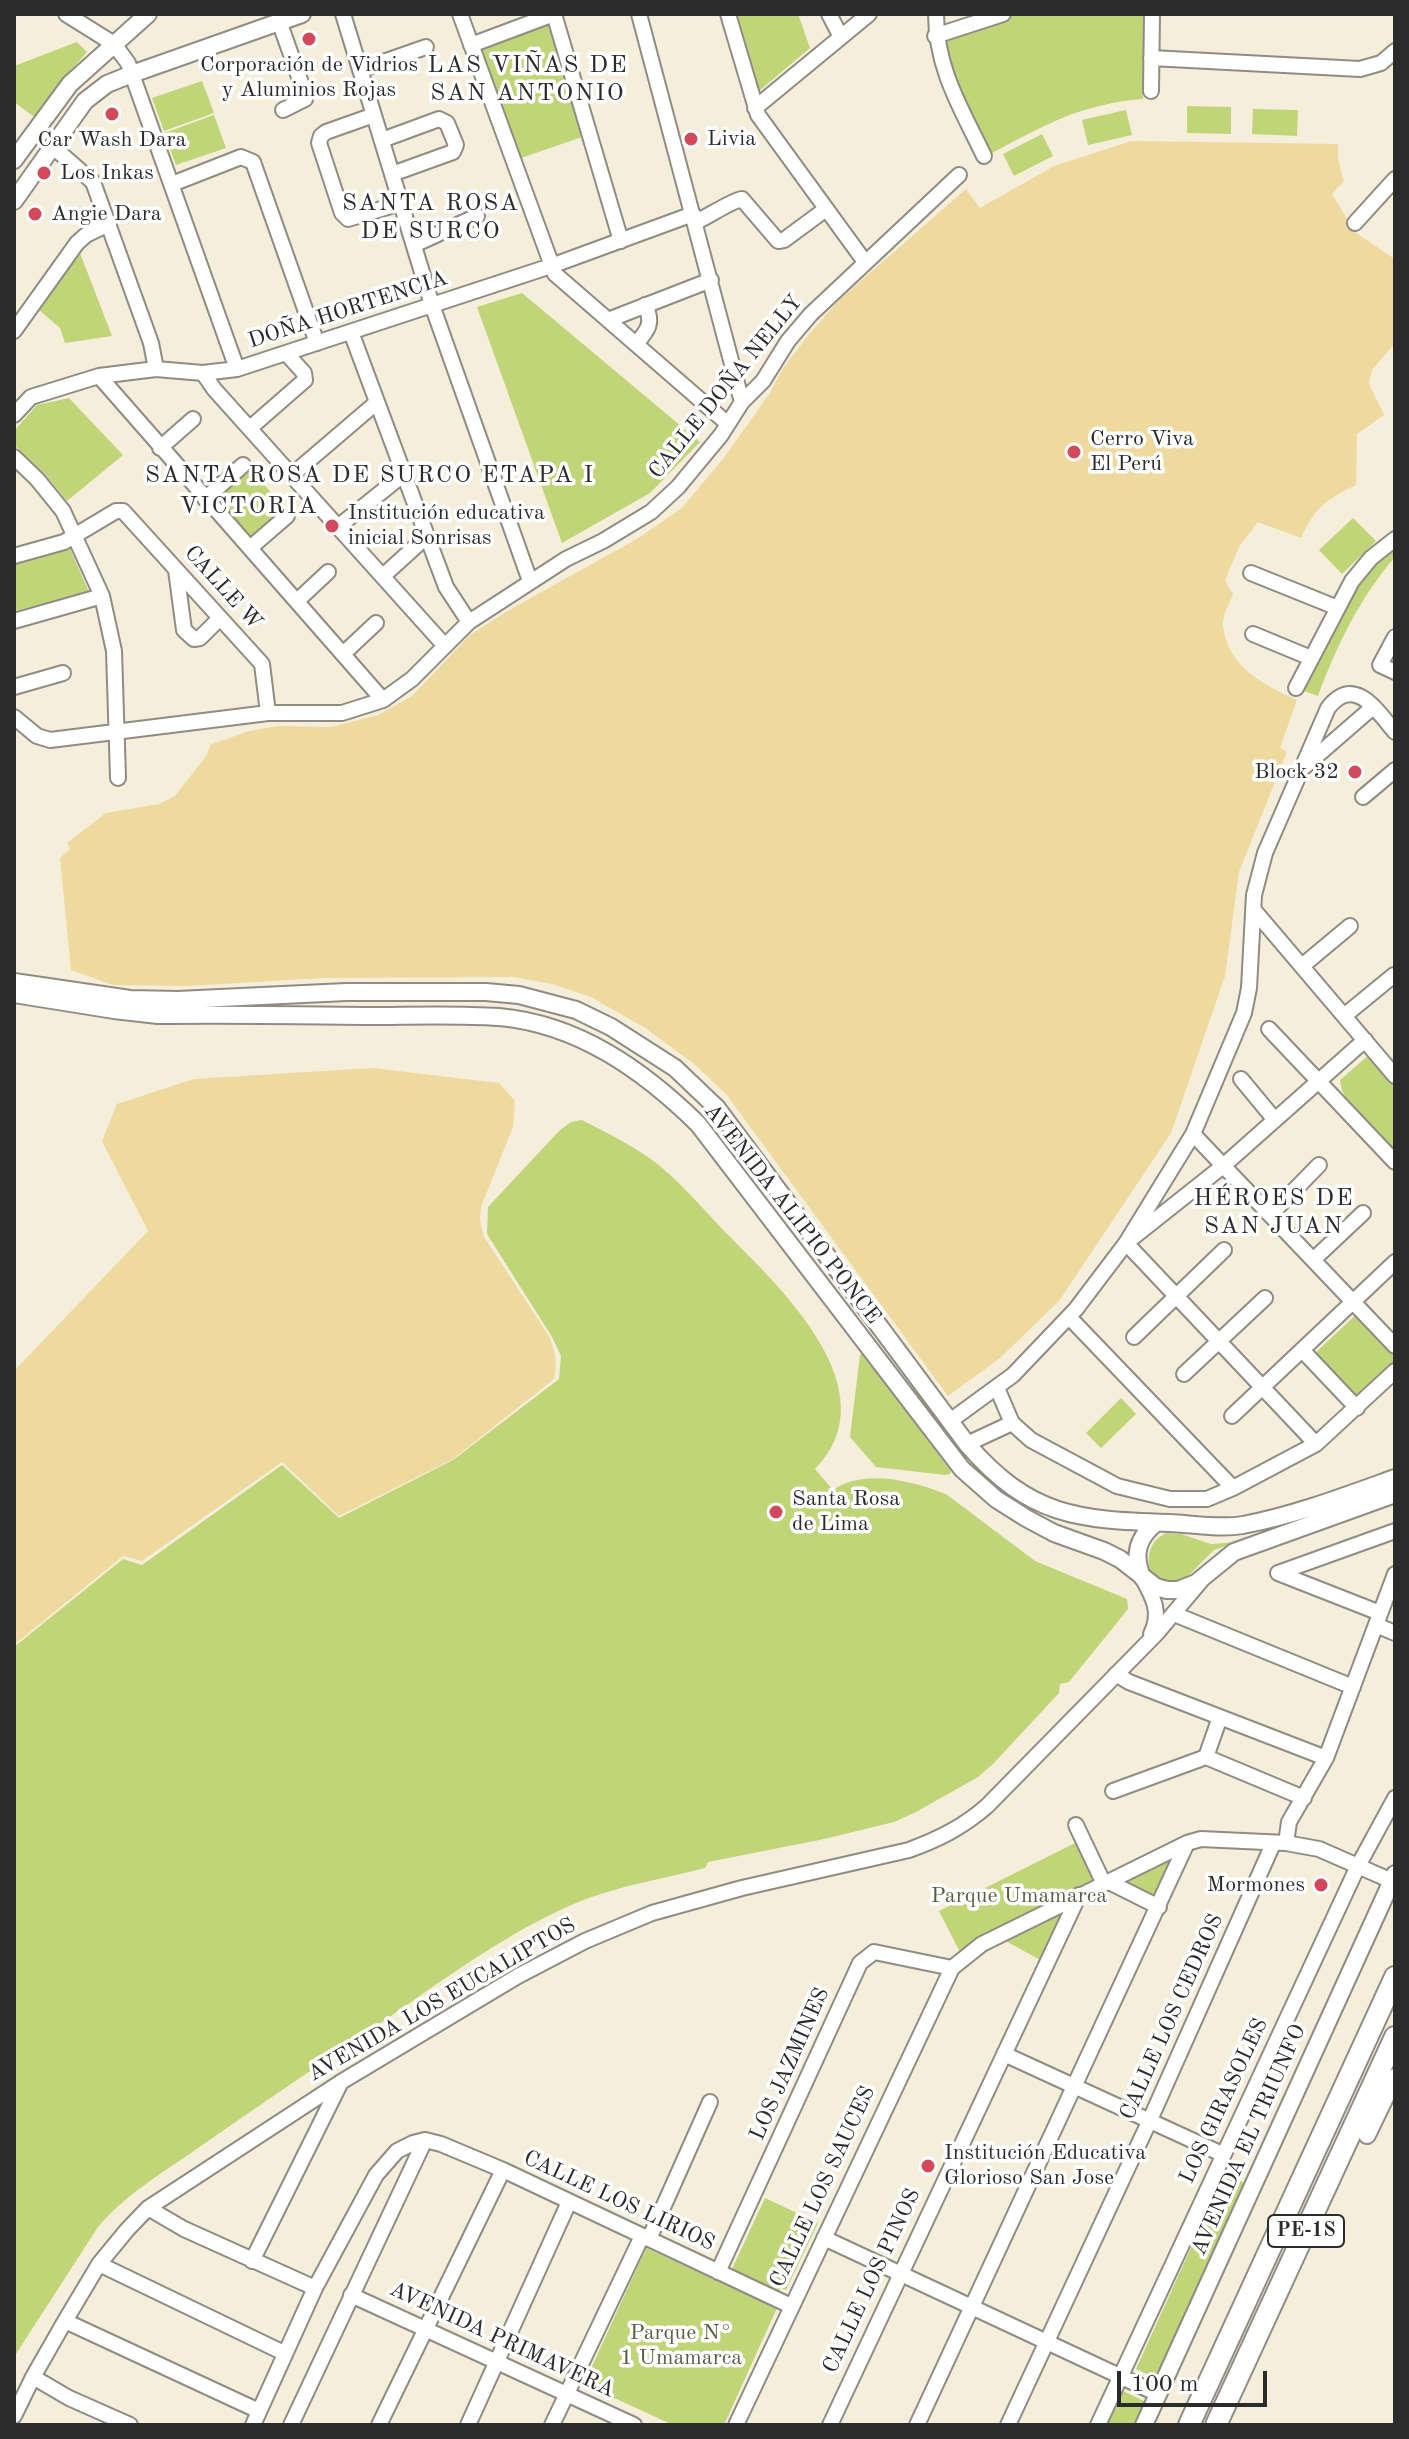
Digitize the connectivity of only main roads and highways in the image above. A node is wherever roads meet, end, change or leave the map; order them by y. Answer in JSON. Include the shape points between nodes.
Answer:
{"nodes":[{"id":1,"x":148,"y":14,"type":"edge"},
{"id":2,"x":302,"y":14,"type":"edge"},
{"id":3,"x":14,"y":160,"type":"edge"},
{"id":4,"x":14,"y":201,"type":"edge"},
{"id":5,"x":14,"y":982,"type":"edge"},
{"id":6,"x":14,"y":994,"type":"edge"},
{"id":7,"x":717,"y":1108,"type":"junction"},
{"id":8,"x":698,"y":1124,"type":"junction"},
{"id":9,"x":1395,"y":1478,"type":"edge"},
{"id":10,"x":1395,"y":1494,"type":"edge"},
{"id":11,"x":1156,"y":1523,"type":"junction"},
{"id":12,"x":1142,"y":1578,"type":"junction"},
{"id":13,"x":1394,"y":1878,"type":"edge"},
{"id":14,"x":1395,"y":1977,"type":"edge"},
{"id":15,"x":1395,"y":2037,"type":"edge"},
{"id":16,"x":1395,"y":2077,"type":"edge"},
{"id":17,"x":1367,"y":2135,"type":"joint"},
{"id":18,"x":1316,"y":2210,"type":"junction"},
{"id":19,"x":1144,"y":2425,"type":"edge"},
{"id":20,"x":1189,"y":2425,"type":"edge"},
{"id":21,"x":1216,"y":2425,"type":"edge"}],
"edges":[{"from":1,"to":3,"type":"main road","via":[[70,84]]},
{"from":2,"to":4,"type":"main road","via":[[132,74],[91,94]]},
{"from":5,"to":7,"type":"main road","name":"AVENIDA ALIPIO PONCE","via":[[130,999],[346,992],[519,995],[576,1010],[611,1027],[675,1068]]},
{"from":6,"to":8,"type":"main road","name":"AVENIDA ALIPIO PONCE","via":[[158,1015],[476,1017],[530,1023],[604,1050],[649,1079]]},
{"from":7,"to":8,"type":"main road"},
{"from":7,"to":11,"type":"main road","name":"AVENIDA ALIPIO PONCE","via":[[967,1444],[998,1477],[1046,1507],[1112,1522]]},
{"from":8,"to":12,"type":"main road","name":"AVENIDA ALIPIO PONCE","via":[[962,1469],[1026,1518],[1104,1551]]},
{"from":9,"to":11,"type":"main road","name":"AVENIDA ALIPIO PONCE","via":[[1239,1526]]},
{"from":10,"to":12,"type":"main road","name":"AVENIDA ALIPIO PONCE","via":[[1234,1552],[1196,1583],[1178,1590],[1156,1587]]},
{"from":11,"to":12,"type":"main road","via":[[1138,1547]]},
{"from":13,"to":19,"type":"main road","name":"AVENIDA EL TRIUNFO"},
{"from":14,"to":20,"type":"highway","number":"PE-1S"},
{"from":15,"to":18,"type":"highway","number":"PE-1S"},
{"from":16,"to":17,"type":"main road"},
{"from":17,"to":18,"type":"highway"},
{"from":18,"to":21,"type":"highway","number":"PE-1S"}]}
